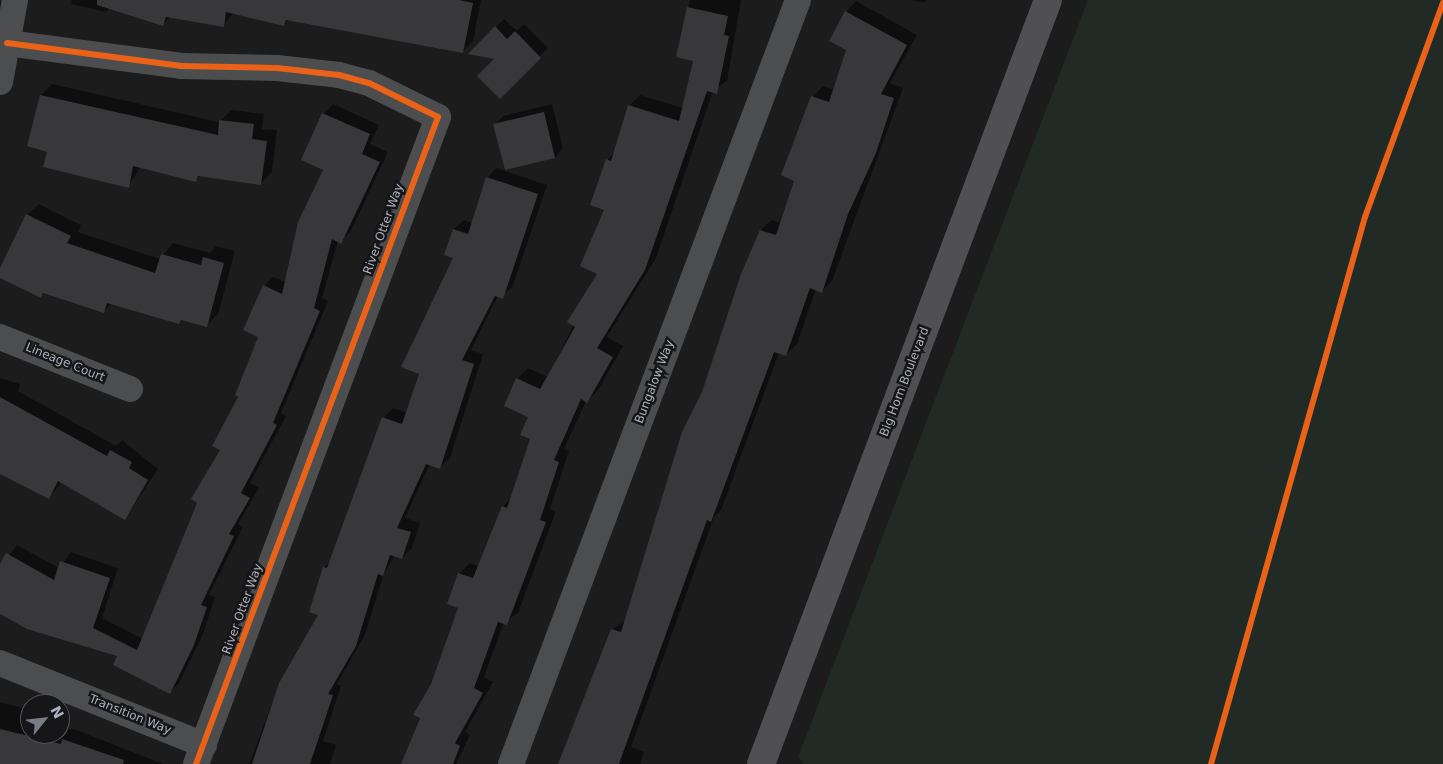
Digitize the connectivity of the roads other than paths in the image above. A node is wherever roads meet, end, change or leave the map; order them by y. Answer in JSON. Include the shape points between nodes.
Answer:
{"nodes":[{"id":1,"x":16,"y":0,"type":"edge"},
{"id":2,"x":798,"y":0,"type":"edge"},
{"id":3,"x":1048,"y":0,"type":"edge"},
{"id":4,"x":7,"y":43,"type":"junction"},
{"id":5,"x":0,"y":82,"type":"edge"},
{"id":6,"x":0,"y":337,"type":"edge"},
{"id":7,"x":130,"y":389,"type":"dead end"},
{"id":8,"x":0,"y":663,"type":"edge"},
{"id":9,"x":200,"y":754,"type":"edge"},
{"id":10,"x":511,"y":764,"type":"edge"},
{"id":11,"x":761,"y":764,"type":"edge"}],
"edges":[{"from":1,"to":4,"type":"street"},
{"from":2,"to":10,"type":"street","name":"Bungalow Way"},
{"from":3,"to":11,"type":"main road","name":"Big Horn Boulevard"},
{"from":4,"to":5,"type":"street"},
{"from":4,"to":9,"type":"street","name":"River Otter Way","via":[[181,66],[277,68],[339,75],[369,83],[438,117]]},
{"from":6,"to":7,"type":"street","name":"Lineage Court"},
{"from":8,"to":9,"type":"street","name":"Transition Way"}]}
